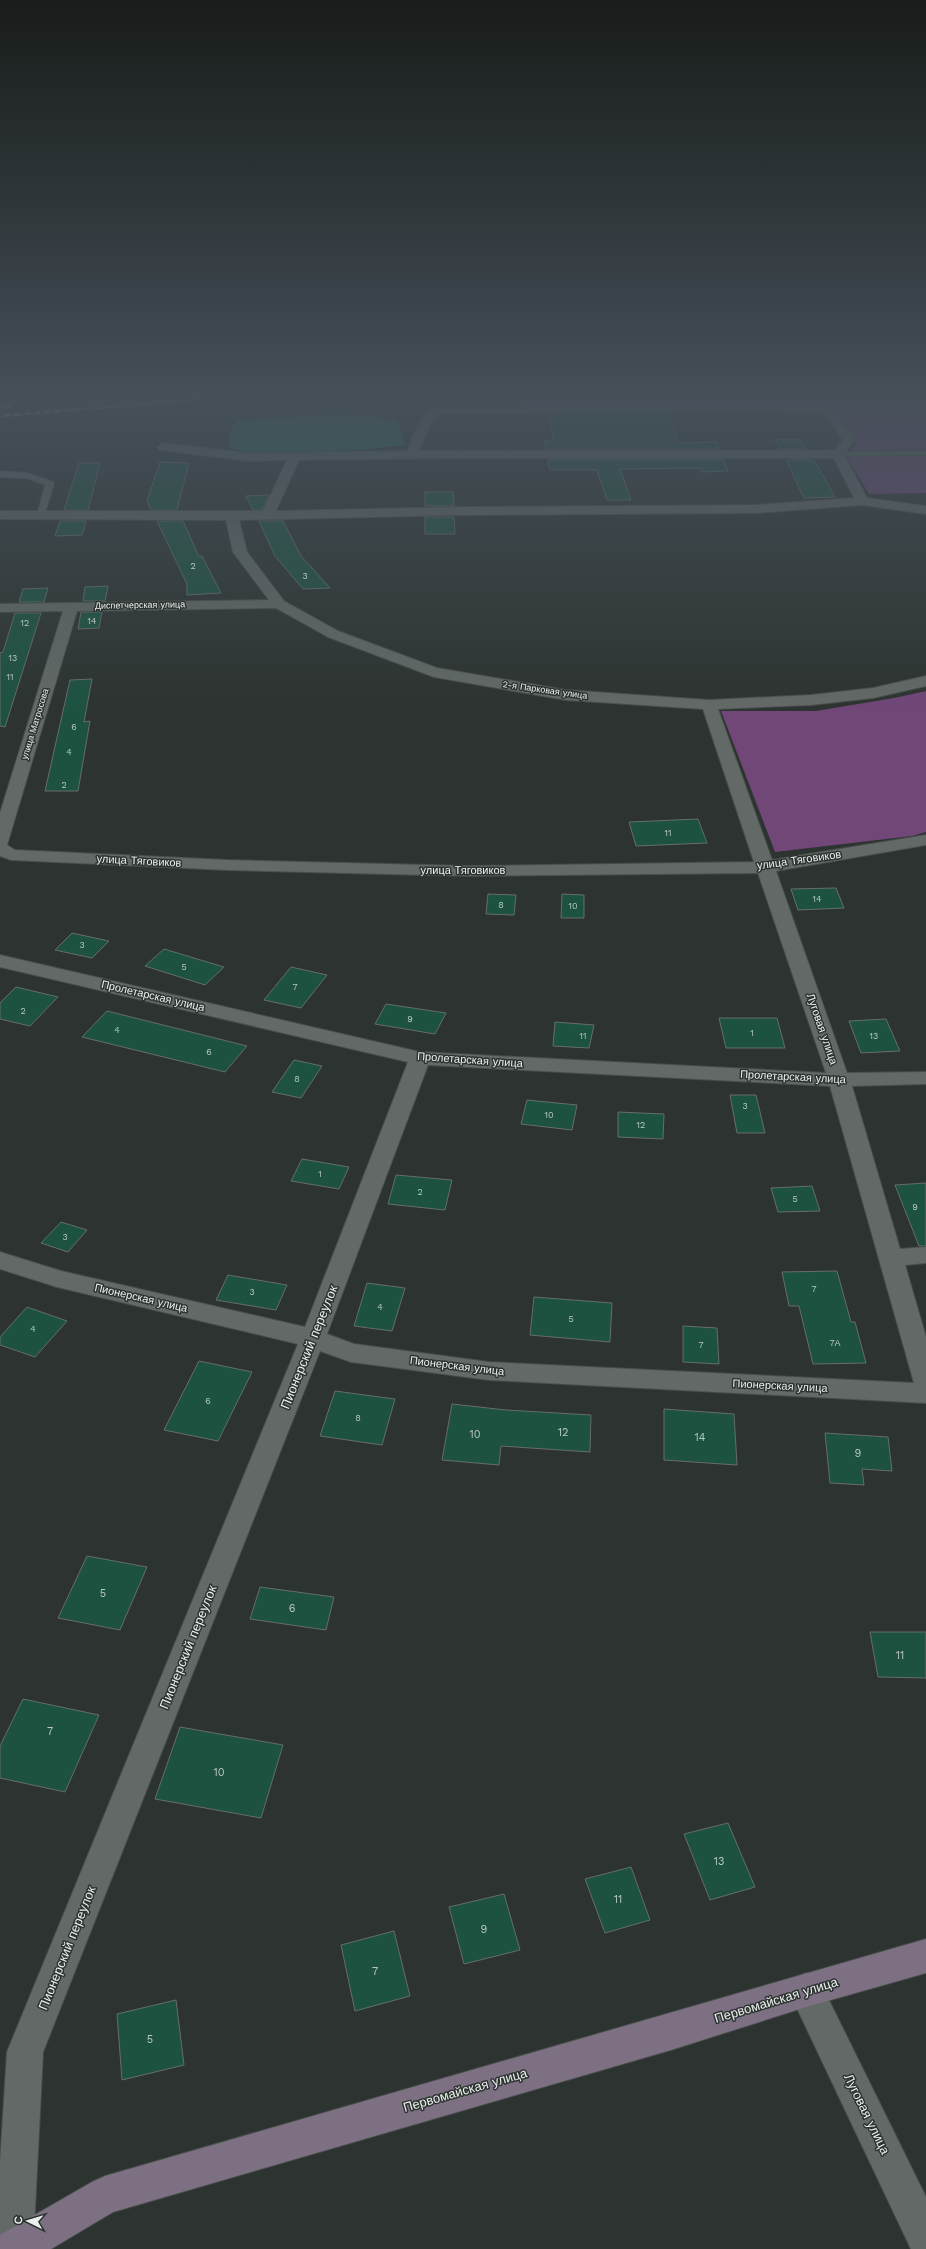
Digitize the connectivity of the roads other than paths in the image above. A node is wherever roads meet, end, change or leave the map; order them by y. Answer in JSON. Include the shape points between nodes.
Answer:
{"nodes":[{"id":1,"x":45,"y":501,"type":"edge"},
{"id":2,"x":274,"y":501,"type":"edge"},
{"id":3,"x":862,"y":501,"type":"joint"},
{"id":4,"x":926,"y":510,"type":"edge"},
{"id":5,"x":268,"y":514,"type":"junction"},
{"id":6,"x":0,"y":515,"type":"edge"},
{"id":7,"x":41,"y":516,"type":"junction"},
{"id":8,"x":232,"y":516,"type":"junction"},
{"id":9,"x":280,"y":604,"type":"junction"},
{"id":10,"x":71,"y":607,"type":"junction"},
{"id":11,"x":0,"y":608,"type":"edge"},
{"id":12,"x":926,"y":682,"type":"edge"},
{"id":13,"x":709,"y":705,"type":"junction"},
{"id":14,"x":926,"y":840,"type":"edge"},
{"id":15,"x":0,"y":842,"type":"edge"},
{"id":16,"x":0,"y":849,"type":"edge"},
{"id":17,"x":765,"y":867,"type":"junction"},
{"id":18,"x":0,"y":961,"type":"edge"},
{"id":19,"x":420,"y":1058,"type":"junction"},
{"id":20,"x":926,"y":1078,"type":"edge"},
{"id":21,"x":839,"y":1080,"type":"junction"},
{"id":22,"x":926,"y":1255,"type":"edge"},
{"id":23,"x":890,"y":1258,"type":"junction"},
{"id":24,"x":0,"y":1260,"type":"edge"},
{"id":25,"x":313,"y":1338,"type":"junction"},
{"id":26,"x":926,"y":1381,"type":"edge"},
{"id":27,"x":926,"y":1393,"type":"edge"},
{"id":28,"x":926,"y":1956,"type":"edge"},
{"id":29,"x":806,"y":1990,"type":"junction"},
{"id":30,"x":10,"y":2137,"type":"edge"},
{"id":31,"x":926,"y":2239,"type":"edge"},
{"id":32,"x":14,"y":2249,"type":"edge"}],
"edges":[{"from":1,"to":7,"type":"lane"},
{"from":2,"to":5,"type":"street"},
{"from":3,"to":4,"type":"street"},
{"from":3,"to":5,"type":"street","via":[[756,509]]},
{"from":5,"to":8,"type":"street"},
{"from":6,"to":7,"type":"street"},
{"from":7,"to":8,"type":"street"},
{"from":8,"to":9,"type":"street","name":"2-я Парковая улица","via":[[240,552]]},
{"from":9,"to":10,"type":"street","name":"Диспетчерская улица"},
{"from":9,"to":13,"type":"street","name":"2-я Парковая улица","via":[[333,634],[434,672],[566,695]]},
{"from":10,"to":11,"type":"street","name":"Диспетчерская улица"},
{"from":10,"to":15,"type":"street","name":"улица Матросова"},
{"from":12,"to":13,"type":"street","name":"2-я Парковая улица","via":[[873,693],[811,700]]},
{"from":13,"to":17,"type":"street","name":"Луговая улица"},
{"from":14,"to":17,"type":"street","name":"улица Тяговиков"},
{"from":16,"to":17,"type":"street","name":"улица Тяговиков","via":[[11,855],[227,865],[444,870]]},
{"from":17,"to":21,"type":"street","name":"Луговая улица"},
{"from":18,"to":19,"type":"street","name":"Пролетарская улица"},
{"from":19,"to":21,"type":"street","name":"Пролетарская улица"},
{"from":19,"to":25,"type":"street","name":"Пионерский переулок"},
{"from":20,"to":21,"type":"street","name":"Пролетарская улица"},
{"from":21,"to":23,"type":"street","name":"Луговая улица"},
{"from":22,"to":23,"type":"street"},
{"from":23,"to":26,"type":"street","name":"Луговая улица"},
{"from":24,"to":25,"type":"street","name":"Пионерская улица","via":[[57,1279]]},
{"from":25,"to":27,"type":"street","name":"Пионерская улица","via":[[351,1353],[489,1371]]},
{"from":25,"to":30,"type":"street","name":"Пионерский переулок","via":[[25,2052]]},
{"from":28,"to":29,"type":"main road","name":"Первомайская улица"},
{"from":29,"to":31,"type":"street","name":"Луговая улица"},
{"from":29,"to":32,"type":"main road","name":"Первомайская улица","via":[[671,2032],[105,2195]]},
{"from":30,"to":32,"type":"street","name":"Пионерский переулок"}]}
